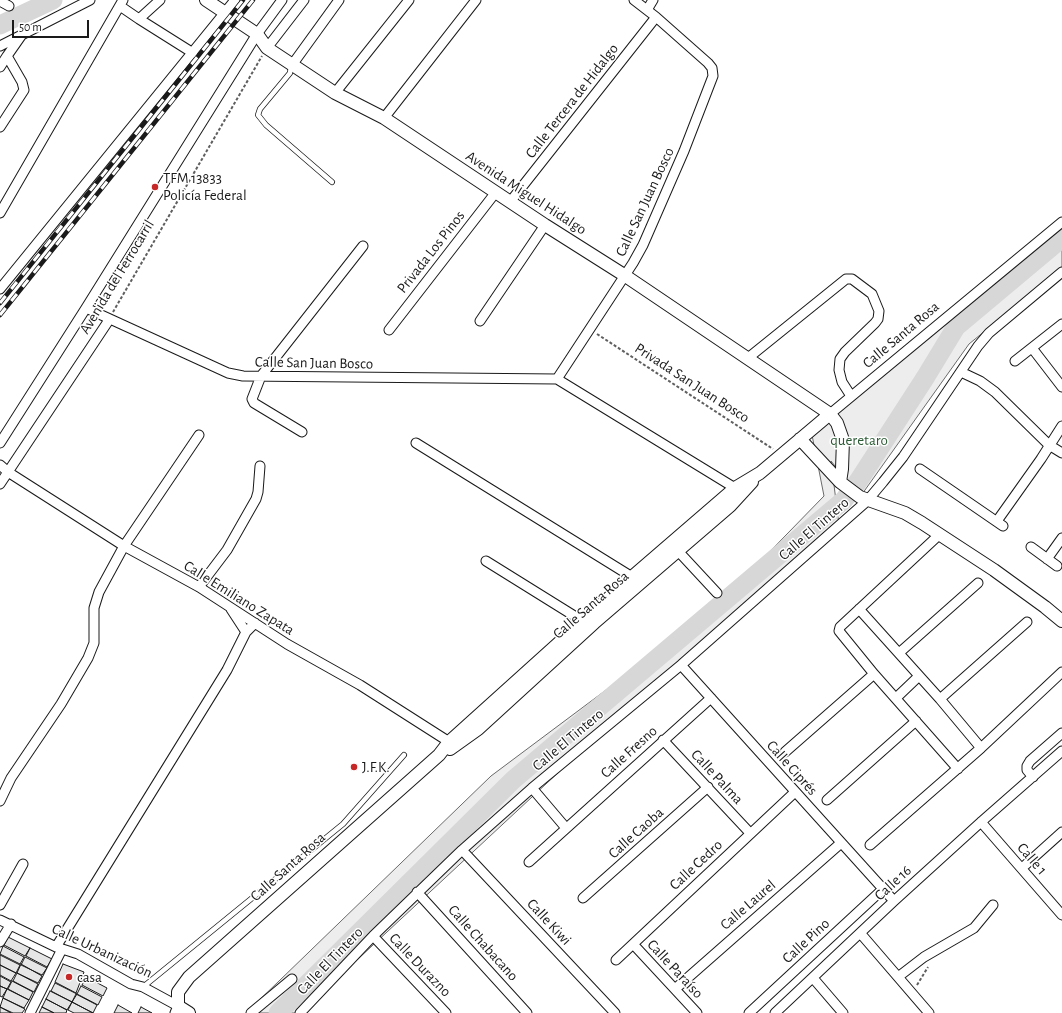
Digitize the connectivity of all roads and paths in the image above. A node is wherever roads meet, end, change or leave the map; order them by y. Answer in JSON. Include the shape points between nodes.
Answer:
{"nodes":[{"id":1,"x":90,"y":0,"type":"edge"},
{"id":2,"x":160,"y":0,"type":"edge"},
{"id":3,"x":206,"y":0,"type":"edge"},
{"id":4,"x":235,"y":0,"type":"edge"},
{"id":5,"x":282,"y":0,"type":"edge"},
{"id":6,"x":304,"y":0,"type":"edge"},
{"id":7,"x":339,"y":0,"type":"edge"},
{"id":8,"x":410,"y":0,"type":"edge"},
{"id":9,"x":476,"y":0,"type":"edge"},
{"id":10,"x":634,"y":0,"type":"edge"},
{"id":11,"x":653,"y":0,"type":"edge"},
{"id":12,"x":0,"y":1,"type":"edge"},
{"id":13,"x":122,"y":3,"type":"edge"},
{"id":14,"x":9,"y":6,"type":"dead end"},
{"id":15,"x":647,"y":10,"type":"junction"},
{"id":16,"x":225,"y":12,"type":"junction"},
{"id":17,"x":656,"y":17,"type":"junction"},
{"id":18,"x":139,"y":20,"type":"junction"},
{"id":19,"x":257,"y":34,"type":"junction"},
{"id":20,"x":21,"y":36,"type":"junction"},
{"id":21,"x":0,"y":46,"type":"edge"},
{"id":22,"x":267,"y":48,"type":"junction"},
{"id":23,"x":193,"y":53,"type":"junction"},
{"id":24,"x":8,"y":56,"type":"junction"},
{"id":25,"x":292,"y":65,"type":"junction"},
{"id":26,"x":0,"y":67,"type":"edge"},
{"id":27,"x":335,"y":94,"type":"junction"},
{"id":28,"x":384,"y":118,"type":"junction"},
{"id":29,"x":0,"y":127,"type":"edge"},
{"id":30,"x":332,"y":182,"type":"dead end"},
{"id":31,"x":496,"y":192,"type":"junction"},
{"id":32,"x":510,"y":202,"type":"junction"},
{"id":33,"x":0,"y":213,"type":"edge"},
{"id":34,"x":1062,"y":222,"type":"edge"},
{"id":35,"x":545,"y":225,"type":"junction"},
{"id":36,"x":363,"y":246,"type":"dead end"},
{"id":37,"x":1062,"y":272,"type":"edge"},
{"id":38,"x":624,"y":275,"type":"junction"},
{"id":39,"x":0,"y":289,"type":"edge"},
{"id":40,"x":86,"y":308,"type":"junction"},
{"id":41,"x":109,"y":320,"type":"junction"},
{"id":42,"x":480,"y":321,"type":"dead end"},
{"id":43,"x":1062,"y":324,"type":"edge"},
{"id":44,"x":590,"y":329,"type":"junction"},
{"id":45,"x":388,"y":330,"type":"dead end"},
{"id":46,"x":1032,"y":348,"type":"junction"},
{"id":47,"x":748,"y":358,"type":"junction"},
{"id":48,"x":1015,"y":361,"type":"dead end"},
{"id":49,"x":961,"y":372,"type":"junction"},
{"id":50,"x":261,"y":376,"type":"junction"},
{"id":51,"x":557,"y":379,"type":"junction"},
{"id":52,"x":1062,"y":387,"type":"edge"},
{"id":53,"x":851,"y":396,"type":"junction"},
{"id":54,"x":830,"y":414,"type":"junction"},
{"id":55,"x":1062,"y":426,"type":"edge"},
{"id":56,"x":302,"y":432,"type":"dead end"},
{"id":57,"x":198,"y":435,"type":"dead end"},
{"id":58,"x":800,"y":440,"type":"junction"},
{"id":59,"x":0,"y":443,"type":"edge"},
{"id":60,"x":416,"y":443,"type":"dead end"},
{"id":61,"x":1049,"y":446,"type":"junction"},
{"id":62,"x":1062,"y":453,"type":"edge"},
{"id":63,"x":782,"y":454,"type":"junction"},
{"id":64,"x":0,"y":465,"type":"edge"},
{"id":65,"x":260,"y":466,"type":"dead end"},
{"id":66,"x":920,"y":469,"type":"dead end"},
{"id":67,"x":8,"y":472,"type":"junction"},
{"id":68,"x":760,"y":473,"type":"junction"},
{"id":69,"x":0,"y":484,"type":"edge"},
{"id":70,"x":842,"y":484,"type":"junction"},
{"id":71,"x":735,"y":488,"type":"junction"},
{"id":72,"x":863,"y":499,"type":"junction"},
{"id":73,"x":940,"y":534,"type":"junction"},
{"id":74,"x":688,"y":536,"type":"junction"},
{"id":75,"x":1062,"y":538,"type":"edge"},
{"id":76,"x":124,"y":546,"type":"junction"},
{"id":77,"x":1031,"y":547,"type":"dead end"},
{"id":78,"x":678,"y":551,"type":"junction"},
{"id":79,"x":1047,"y":559,"type":"junction"},
{"id":80,"x":486,"y":561,"type":"dead end"},
{"id":81,"x":1057,"y":566,"type":"dead end"},
{"id":82,"x":636,"y":580,"type":"junction"},
{"id":83,"x":978,"y":583,"type":"dead end"},
{"id":84,"x":199,"y":587,"type":"junction"},
{"id":85,"x":717,"y":593,"type":"dead end"},
{"id":86,"x":230,"y":606,"type":"junction"},
{"id":87,"x":859,"y":609,"type":"junction"},
{"id":88,"x":1062,"y":621,"type":"edge"},
{"id":89,"x":589,"y":622,"type":"junction"},
{"id":90,"x":1028,"y":622,"type":"dead end"},
{"id":91,"x":255,"y":623,"type":"junction"},
{"id":92,"x":246,"y":632,"type":"junction"},
{"id":93,"x":899,"y":653,"type":"junction"},
{"id":94,"x":680,"y":665,"type":"junction"},
{"id":95,"x":1062,"y":672,"type":"edge"},
{"id":96,"x":874,"y":674,"type":"junction"},
{"id":97,"x":919,"y":676,"type":"junction"},
{"id":98,"x":711,"y":698,"type":"junction"},
{"id":99,"x":896,"y":698,"type":"junction"},
{"id":100,"x":940,"y":699,"type":"junction"},
{"id":101,"x":916,"y":721,"type":"junction"},
{"id":102,"x":1062,"y":733,"type":"edge"},
{"id":103,"x":663,"y":740,"type":"junction"},
{"id":104,"x":452,"y":744,"type":"junction"},
{"id":105,"x":981,"y":748,"type":"junction"},
{"id":106,"x":1062,"y":751,"type":"edge"},
{"id":107,"x":785,"y":752,"type":"dead end"},
{"id":108,"x":404,"y":755,"type":"dead end"},
{"id":109,"x":958,"y":769,"type":"junction"},
{"id":110,"x":1032,"y":777,"type":"junction"},
{"id":111,"x":708,"y":787,"type":"junction"},
{"id":112,"x":532,"y":788,"type":"junction"},
{"id":113,"x":795,"y":792,"type":"junction"},
{"id":114,"x":827,"y":800,"type":"dead end"},
{"id":115,"x":0,"y":801,"type":"edge"},
{"id":116,"x":981,"y":822,"type":"junction"},
{"id":117,"x":566,"y":828,"type":"junction"},
{"id":118,"x":1062,"y":832,"type":"edge"},
{"id":119,"x":750,"y":833,"type":"junction"},
{"id":120,"x":841,"y":843,"type":"junction"},
{"id":121,"x":870,"y":845,"type":"dead end"},
{"id":122,"x":462,"y":850,"type":"junction"},
{"id":123,"x":529,"y":862,"type":"dead end"},
{"id":124,"x":23,"y":864,"type":"dead end"},
{"id":125,"x":1022,"y":868,"type":"junction"},
{"id":126,"x":883,"y":889,"type":"junction"},
{"id":127,"x":418,"y":892,"type":"junction"},
{"id":128,"x":583,"y":898,"type":"dead end"},
{"id":129,"x":894,"y":901,"type":"junction"},
{"id":130,"x":0,"y":905,"type":"edge"},
{"id":131,"x":993,"y":905,"type":"dead end"},
{"id":132,"x":859,"y":911,"type":"junction"},
{"id":133,"x":1062,"y":915,"type":"edge"},
{"id":134,"x":0,"y":920,"type":"edge"},
{"id":135,"x":871,"y":923,"type":"junction"},
{"id":136,"x":10,"y":924,"type":"junction"},
{"id":137,"x":860,"y":934,"type":"junction"},
{"id":138,"x":373,"y":936,"type":"junction"},
{"id":139,"x":0,"y":942,"type":"edge"},
{"id":140,"x":633,"y":944,"type":"junction"},
{"id":141,"x":59,"y":948,"type":"junction"},
{"id":142,"x":939,"y":948,"type":"junction"},
{"id":143,"x":809,"y":957,"type":"junction"},
{"id":144,"x":616,"y":960,"type":"dead end"},
{"id":145,"x":821,"y":971,"type":"junction"},
{"id":146,"x":898,"y":977,"type":"junction"},
{"id":147,"x":813,"y":978,"type":"junction"},
{"id":148,"x":292,"y":979,"type":"dead end"},
{"id":149,"x":143,"y":988,"type":"junction"},
{"id":150,"x":675,"y":989,"type":"junction"},
{"id":151,"x":912,"y":993,"type":"junction"},
{"id":152,"x":176,"y":1010,"type":"edge"},
{"id":153,"x":30,"y":1013,"type":"edge"},
{"id":154,"x":189,"y":1013,"type":"edge"},
{"id":155,"x":251,"y":1013,"type":"edge"},
{"id":156,"x":300,"y":1013,"type":"edge"},
{"id":157,"x":446,"y":1013,"type":"edge"},
{"id":158,"x":527,"y":1013,"type":"edge"},
{"id":159,"x":615,"y":1013,"type":"edge"},
{"id":160,"x":697,"y":1013,"type":"edge"},
{"id":161,"x":749,"y":1013,"type":"edge"},
{"id":162,"x":775,"y":1013,"type":"edge"},
{"id":163,"x":843,"y":1013,"type":"edge"},
{"id":164,"x":930,"y":1013,"type":"edge"}],
"edges":[{"from":1,"to":20,"type":"street"},
{"from":2,"to":18,"type":"street"},
{"from":3,"to":16,"type":"street","name":"Avenida Miguel Hidalgo"},
{"from":4,"to":16,"type":"street"},
{"from":5,"to":19,"type":"street"},
{"from":6,"to":22,"type":"street"},
{"from":7,"to":25,"type":"street"},
{"from":8,"to":27,"type":"street"},
{"from":9,"to":28,"type":"street"},
{"from":10,"to":15,"type":"street"},
{"from":11,"to":15,"type":"street"},
{"from":12,"to":14,"type":"street"},
{"from":13,"to":18,"type":"street"},
{"from":13,"to":33,"type":"street"},
{"from":15,"to":17,"type":"street"},
{"from":16,"to":19,"type":"street","name":"Avenida Miguel Hidalgo"},
{"from":16,"to":23,"type":"street"},
{"from":17,"to":32,"type":"street","name":"Calle Tercera de Hidalgo"},
{"from":17,"to":38,"type":"street","name":"Calle San Juan Bosco","via":[[712,68],[713,76],[684,151],[643,244]]},
{"from":18,"to":23,"type":"street"},
{"from":19,"to":22,"type":"street","name":"Avenida Miguel Hidalgo"},
{"from":19,"to":40,"type":"street"},
{"from":20,"to":21,"type":"street"},
{"from":20,"to":24,"type":"street"},
{"from":22,"to":25,"type":"street","name":"Avenida Miguel Hidalgo"},
{"from":22,"to":41,"type":"path","name":"Avenida del Ferrocarril"},
{"from":23,"to":39,"type":"street"},
{"from":24,"to":26,"type":"street"},
{"from":24,"to":29,"type":"street","via":[[24,90]]},
{"from":25,"to":27,"type":"street","name":"Avenida Miguel Hidalgo"},
{"from":25,"to":30,"type":"lane","via":[[290,73],[260,109],[258,115],[266,125]]},
{"from":27,"to":28,"type":"street","name":"Avenida Miguel Hidalgo"},
{"from":28,"to":31,"type":"street","name":"Avenida Miguel Hidalgo"},
{"from":31,"to":32,"type":"street","name":"Avenida Miguel Hidalgo"},
{"from":31,"to":45,"type":"street","name":"Privada Los Pinos"},
{"from":32,"to":35,"type":"street","name":"Avenida Miguel Hidalgo"},
{"from":34,"to":53,"type":"street","name":"Calle Santa Rosa"},
{"from":35,"to":38,"type":"street","name":"Avenida Miguel Hidalgo"},
{"from":35,"to":42,"type":"street"},
{"from":36,"to":50,"type":"street"},
{"from":37,"to":49,"type":"street","name":"Calle El Tintero","via":[[989,333]]},
{"from":38,"to":44,"type":"street","name":"Calle San Juan Bosco"},
{"from":38,"to":47,"type":"street","name":"Avenida Miguel Hidalgo"},
{"from":40,"to":41,"type":"street","name":"Calle San Juan Bosco"},
{"from":40,"to":59,"type":"street"},
{"from":41,"to":50,"type":"street","name":"Calle San Juan Bosco","via":[[228,373]]},
{"from":41,"to":67,"type":"street","name":"Avenida del Ferrocarril"},
{"from":43,"to":46,"type":"street"},
{"from":44,"to":51,"type":"street","name":"Calle San Juan Bosco"},
{"from":44,"to":63,"type":"path","name":"Privada San Juan Bosco"},
{"from":46,"to":48,"type":"street"},
{"from":46,"to":52,"type":"street"},
{"from":47,"to":53,"type":"street","via":[[838,285],[846,279],[852,279],[872,294],[879,311],[875,323],[840,359],[842,382]]},
{"from":47,"to":54,"type":"street","name":"Avenida Miguel Hidalgo"},
{"from":49,"to":61,"type":"street","via":[[995,392]]},
{"from":49,"to":72,"type":"street","name":"Calle El Tintero","via":[[903,457],[883,482]]},
{"from":50,"to":51,"type":"street","name":"Calle San Juan Bosco"},
{"from":50,"to":56,"type":"street","via":[[252,401]]},
{"from":51,"to":71,"type":"street"},
{"from":53,"to":54,"type":"street","name":"Calle Santa Rosa"},
{"from":54,"to":58,"type":"street","name":"Calle Santa Rosa"},
{"from":54,"to":70,"type":"street","via":[[837,423],[843,440]]},
{"from":55,"to":61,"type":"street"},
{"from":57,"to":76,"type":"street"},
{"from":58,"to":63,"type":"street","name":"Calle Santa Rosa"},
{"from":58,"to":70,"type":"street"},
{"from":60,"to":82,"type":"street"},
{"from":61,"to":62,"type":"street"},
{"from":61,"to":66,"type":"street","via":[[1000,524]]},
{"from":63,"to":68,"type":"street","name":"Calle Santa Rosa"},
{"from":64,"to":67,"type":"street","name":"Calle Emiliano Zapata"},
{"from":65,"to":84,"type":"street","via":[[256,499],[227,550]]},
{"from":67,"to":69,"type":"street","name":"Avenida del Ferrocarril"},
{"from":67,"to":76,"type":"street","name":"Calle Emiliano Zapata"},
{"from":68,"to":71,"type":"street","name":"Calle Santa Rosa"},
{"from":68,"to":74,"type":"street","name":"Calle Santa Rosa","via":[[730,506]]},
{"from":70,"to":72,"type":"street"},
{"from":71,"to":74,"type":"street","name":"Calle Santa Rosa"},
{"from":72,"to":73,"type":"street","via":[[890,506]]},
{"from":72,"to":94,"type":"street","name":"Calle El Tintero"},
{"from":73,"to":87,"type":"street"},
{"from":73,"to":88,"type":"street","via":[[994,570]]},
{"from":74,"to":78,"type":"street","name":"Calle Santa Rosa"},
{"from":74,"to":82,"type":"street","name":"Calle Santa Rosa"},
{"from":75,"to":79,"type":"street"},
{"from":76,"to":84,"type":"street","name":"Calle Emiliano Zapata"},
{"from":76,"to":115,"type":"street","via":[[99,592],[94,608],[94,643],[88,658],[61,704],[11,778]]},
{"from":77,"to":79,"type":"street"},
{"from":78,"to":82,"type":"street","name":"Calle Santa Rosa"},
{"from":78,"to":85,"type":"street"},
{"from":79,"to":81,"type":"street"},
{"from":80,"to":89,"type":"street","via":[[576,617]]},
{"from":82,"to":89,"type":"street","name":"Calle Santa Rosa"},
{"from":83,"to":93,"type":"street"},
{"from":84,"to":86,"type":"street","name":"Calle Emiliano Zapata"},
{"from":86,"to":91,"type":"street","name":"Calle Emiliano Zapata"},
{"from":86,"to":92,"type":"street"},
{"from":87,"to":93,"type":"street"},
{"from":87,"to":96,"type":"street","via":[[839,631]]},
{"from":89,"to":104,"type":"street","name":"Calle Santa Rosa"},
{"from":90,"to":100,"type":"street"},
{"from":91,"to":92,"type":"street"},
{"from":91,"to":104,"type":"street","name":"Calle Emiliano Zapata"},
{"from":92,"to":141,"type":"street","via":[[227,670]]},
{"from":93,"to":97,"type":"street"},
{"from":94,"to":98,"type":"street","name":"Calle Ciprés"},
{"from":94,"to":112,"type":"street","name":"Calle El Tintero"},
{"from":95,"to":105,"type":"street"},
{"from":96,"to":99,"type":"street"},
{"from":96,"to":107,"type":"street"},
{"from":97,"to":99,"type":"street"},
{"from":97,"to":100,"type":"street"},
{"from":98,"to":103,"type":"street","name":"Calle Fresno"},
{"from":98,"to":113,"type":"street","name":"Calle Ciprés"},
{"from":99,"to":101,"type":"street"},
{"from":100,"to":105,"type":"street"},
{"from":101,"to":109,"type":"street"},
{"from":101,"to":114,"type":"street"},
{"from":102,"to":110,"type":"street","via":[[1030,761],[1027,770]]},
{"from":103,"to":111,"type":"street","name":"Calle Palma"},
{"from":103,"to":117,"type":"street","name":"Calle Fresno"},
{"from":104,"to":152,"type":"street","name":"Calle Santa Rosa","via":[[189,977],[178,992]]},
{"from":105,"to":109,"type":"street"},
{"from":106,"to":110,"type":"street","name":"Calle 16"},
{"from":108,"to":149,"type":"lane","via":[[343,824]]},
{"from":109,"to":121,"type":"street"},
{"from":110,"to":116,"type":"street","name":"Calle 16"},
{"from":111,"to":119,"type":"street","name":"Calle Palma"},
{"from":111,"to":128,"type":"street","name":"Calle Caoba"},
{"from":112,"to":117,"type":"street"},
{"from":112,"to":122,"type":"street","name":"Calle El Tintero"},
{"from":113,"to":119,"type":"street","name":"Calle Cedro"},
{"from":113,"to":120,"type":"street","name":"Calle Ciprés"},
{"from":116,"to":125,"type":"street","name":"Calle 1"},
{"from":116,"to":129,"type":"street","name":"Calle 16"},
{"from":117,"to":123,"type":"street","name":"Calle Fresno"},
{"from":118,"to":125,"type":"street"},
{"from":119,"to":140,"type":"street","name":"Calle Cedro"},
{"from":120,"to":126,"type":"street","name":"Calle Ciprés"},
{"from":120,"to":150,"type":"street","name":"Calle Laurel"},
{"from":122,"to":127,"type":"street","name":"Calle El Tintero"},
{"from":122,"to":159,"type":"street","name":"Calle Kiwi"},
{"from":124,"to":130,"type":"street"},
{"from":125,"to":133,"type":"street","name":"Calle 1"},
{"from":126,"to":129,"type":"street","name":"Calle Ciprés"},
{"from":126,"to":132,"type":"street","name":"Calle Pino"},
{"from":127,"to":138,"type":"street","name":"Calle El Tintero"},
{"from":127,"to":158,"type":"street","name":"Calle Chabacano"},
{"from":129,"to":135,"type":"street","name":"Calle 16"},
{"from":131,"to":142,"type":"street","via":[[974,928]]},
{"from":132,"to":135,"type":"street"},
{"from":132,"to":143,"type":"street","name":"Calle Pino"},
{"from":134,"to":136,"type":"street","name":"Calle Urbanización"},
{"from":135,"to":137,"type":"street","name":"Calle 16"},
{"from":136,"to":139,"type":"street"},
{"from":136,"to":141,"type":"street","name":"Calle Urbanización"},
{"from":137,"to":145,"type":"street","name":"Calle 16"},
{"from":137,"to":146,"type":"street"},
{"from":138,"to":156,"type":"street","name":"Calle El Tintero"},
{"from":138,"to":157,"type":"street","name":"Calle Durazno"},
{"from":140,"to":144,"type":"street","name":"Calle Cedro"},
{"from":140,"to":150,"type":"street","name":"Calle Paraíso"},
{"from":141,"to":149,"type":"street","name":"Calle Urbanización","via":[[78,954],[131,984]]},
{"from":141,"to":153,"type":"street"},
{"from":142,"to":146,"type":"street"},
{"from":142,"to":151,"type":"path"},
{"from":143,"to":145,"type":"street"},
{"from":143,"to":161,"type":"street","name":"Calle Pino"},
{"from":145,"to":147,"type":"street","name":"Calle 16"},
{"from":146,"to":151,"type":"street"},
{"from":147,"to":162,"type":"street","name":"Calle 16"},
{"from":147,"to":163,"type":"street"},
{"from":148,"to":155,"type":"street"},
{"from":149,"to":152,"type":"street","name":"Calle Urbanización"},
{"from":150,"to":160,"type":"street","name":"Calle Paraíso"},
{"from":151,"to":164,"type":"street"},
{"from":152,"to":154,"type":"street","name":"Calle Urbanización"}]}
